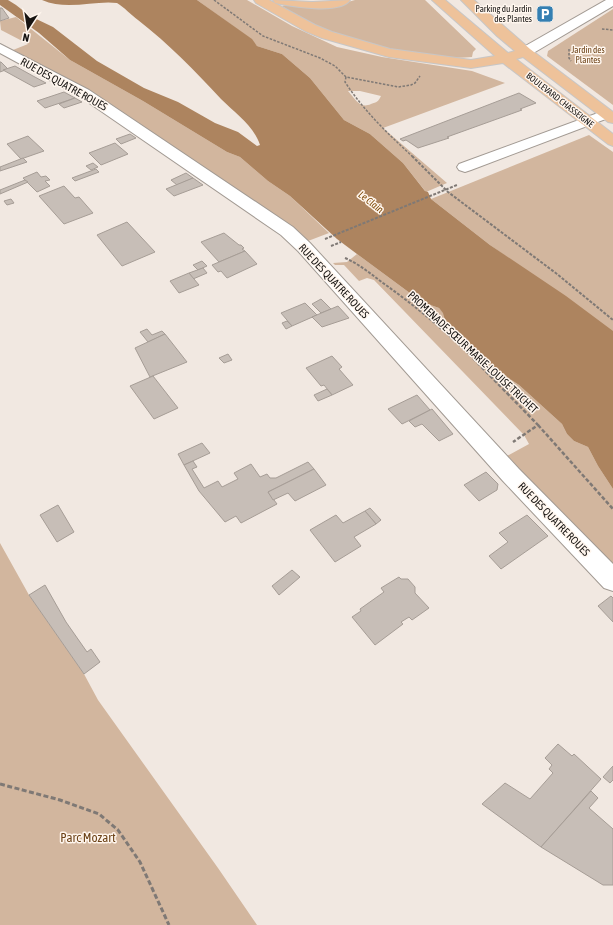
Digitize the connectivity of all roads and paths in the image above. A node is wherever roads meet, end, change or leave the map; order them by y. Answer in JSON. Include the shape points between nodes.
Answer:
{"nodes":[{"id":1,"x":260,"y":0,"type":"edge"},
{"id":2,"x":279,"y":0,"type":"edge"},
{"id":3,"x":344,"y":0,"type":"edge"},
{"id":4,"x":438,"y":0,"type":"edge"},
{"id":5,"x":467,"y":0,"type":"edge"},
{"id":6,"x":613,"y":1,"type":"edge"},
{"id":7,"x":571,"y":45,"type":"dead end"},
{"id":8,"x":0,"y":48,"type":"edge"},
{"id":9,"x":524,"y":52,"type":"junction"},
{"id":10,"x":506,"y":58,"type":"junction"},
{"id":11,"x":575,"y":64,"type":"dead end"},
{"id":12,"x":346,"y":77,"type":"dead end"},
{"id":13,"x":610,"y":116,"type":"edge"},
{"id":14,"x":587,"y":121,"type":"junction"},
{"id":15,"x":613,"y":141,"type":"edge"},
{"id":16,"x":465,"y":167,"type":"dead end"},
{"id":17,"x":441,"y":191,"type":"dead end"},
{"id":18,"x":333,"y":236,"type":"dead end"},
{"id":19,"x":342,"y":258,"type":"dead end"},
{"id":20,"x":613,"y":320,"type":"edge"},
{"id":21,"x":538,"y":425,"type":"junction"},
{"id":22,"x":492,"y":455,"type":"junction"},
{"id":23,"x":613,"y":509,"type":"edge"},
{"id":24,"x":613,"y":580,"type":"edge"},
{"id":25,"x":0,"y":784,"type":"edge"},
{"id":26,"x":169,"y":925,"type":"edge"}],
"edges":[{"from":1,"to":10,"type":"main road","via":[[310,28],[374,49],[471,64]]},
{"from":2,"to":3,"type":"main road","via":[[317,6]]},
{"from":4,"to":10,"type":"main road","name":"BOULEVARD CHASSEIGNE"},
{"from":5,"to":9,"type":"main road","name":"BOULEVARD CHASSEIGNE"},
{"from":6,"to":9,"type":"street"},
{"from":7,"to":11,"type":"path","via":[[568,54]]},
{"from":8,"to":22,"type":"street","name":"RUE DES QUATRE ROUES","via":[[84,93],[287,230]]},
{"from":9,"to":10,"type":"main road"},
{"from":9,"to":13,"type":"main road","name":"BOULEVARD CHASSEIGNE"},
{"from":10,"to":14,"type":"main road","name":"BOULEVARD CHASSEIGNE"},
{"from":12,"to":20,"type":"path","via":[[345,82],[351,91],[382,128],[448,192],[557,274]]},
{"from":13,"to":14,"type":"street"},
{"from":14,"to":15,"type":"main road","name":"BOULEVARD CHASSEIGNE"},
{"from":14,"to":16,"type":"street"},
{"from":17,"to":18,"type":"path"},
{"from":19,"to":21,"type":"path","name":"PROMENADE SŒUR MARIE-LOUISE TRICHET","via":[[399,293]]},
{"from":21,"to":22,"type":"path","name":"PROMENADE SŒUR MARIE-LOUISE TRICHET"},
{"from":21,"to":23,"type":"path","name":"PROMENADE SŒUR MARIE-LOUISE TRICHET"},
{"from":22,"to":24,"type":"street","name":"RUE DES QUATRE ROUES"},
{"from":25,"to":26,"type":"path","via":[[60,800],[99,814],[114,826],[140,862]]}]}
